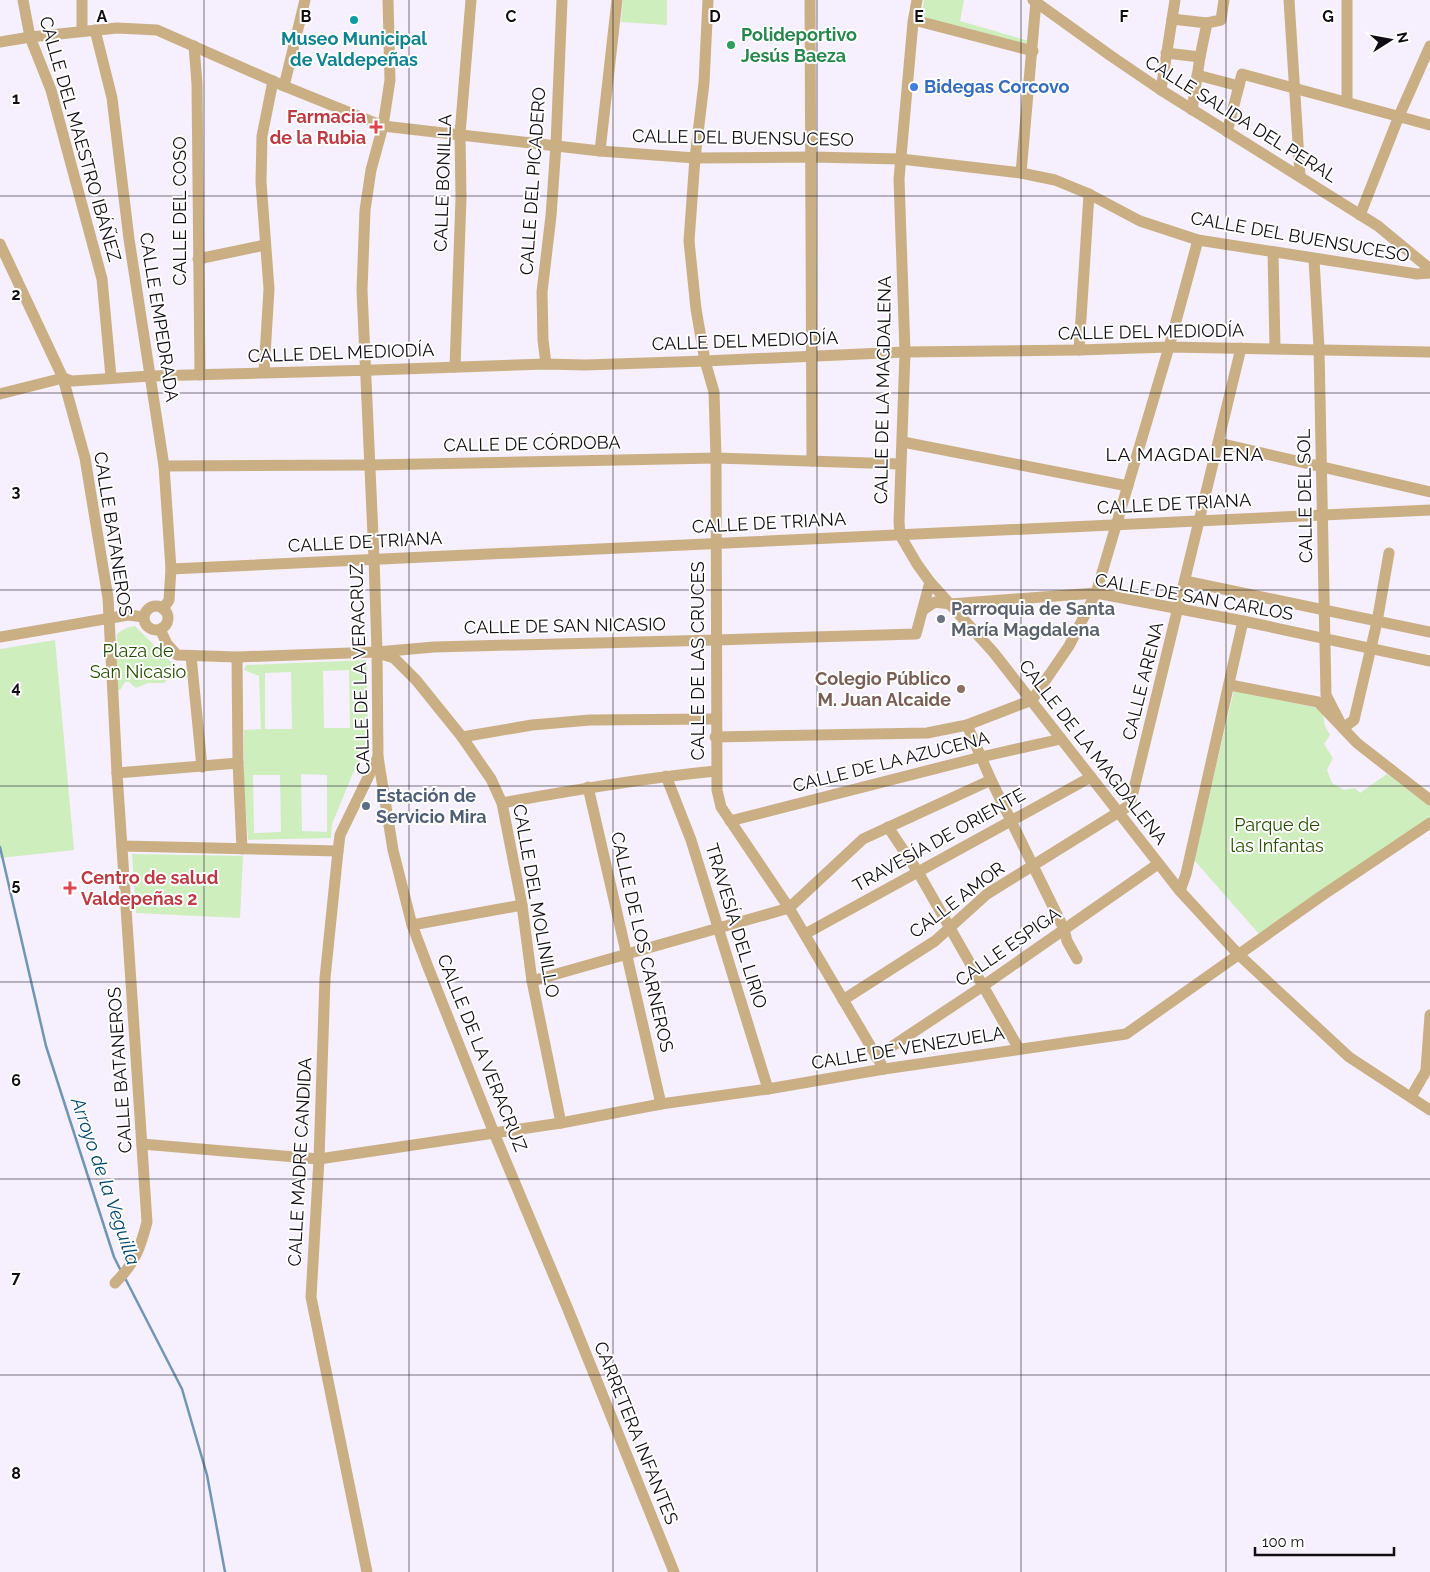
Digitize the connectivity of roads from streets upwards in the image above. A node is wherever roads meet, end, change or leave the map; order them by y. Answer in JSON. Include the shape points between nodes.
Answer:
{"nodes":[{"id":1,"x":23,"y":0,"type":"edge"},
{"id":2,"x":82,"y":0,"type":"edge"},
{"id":3,"x":305,"y":0,"type":"edge"},
{"id":4,"x":388,"y":0,"type":"edge"},
{"id":5,"x":471,"y":0,"type":"edge"},
{"id":6,"x":562,"y":0,"type":"edge"},
{"id":7,"x":617,"y":0,"type":"edge"},
{"id":8,"x":708,"y":0,"type":"edge"},
{"id":9,"x":810,"y":0,"type":"edge"},
{"id":10,"x":917,"y":0,"type":"edge"},
{"id":11,"x":1175,"y":0,"type":"edge"},
{"id":12,"x":1224,"y":0,"type":"edge"},
{"id":13,"x":1289,"y":0,"type":"edge"},
{"id":14,"x":1347,"y":0,"type":"edge"},
{"id":15,"x":1034,"y":1,"type":"edge"},
{"id":16,"x":1172,"y":19,"type":"junction"},
{"id":17,"x":914,"y":20,"type":"junction"},
{"id":18,"x":1207,"y":23,"type":"junction"},
{"id":19,"x":95,"y":30,"type":"junction"},
{"id":20,"x":82,"y":31,"type":"junction"},
{"id":21,"x":30,"y":37,"type":"junction"},
{"id":22,"x":0,"y":42,"type":"edge"},
{"id":23,"x":194,"y":46,"type":"junction"},
{"id":24,"x":1429,"y":49,"type":"edge"},
{"id":25,"x":1033,"y":51,"type":"junction"},
{"id":26,"x":1166,"y":53,"type":"junction"},
{"id":27,"x":1200,"y":57,"type":"junction"},
{"id":28,"x":1197,"y":75,"type":"junction"},
{"id":29,"x":273,"y":81,"type":"junction"},
{"id":30,"x":284,"y":86,"type":"junction"},
{"id":31,"x":1238,"y":86,"type":"junction"},
{"id":32,"x":1294,"y":88,"type":"junction"},
{"id":33,"x":1161,"y":90,"type":"junction"},
{"id":34,"x":1347,"y":102,"type":"junction"},
{"id":35,"x":1192,"y":110,"type":"junction"},
{"id":36,"x":1399,"y":116,"type":"junction"},
{"id":37,"x":1430,"y":124,"type":"edge"},
{"id":38,"x":383,"y":126,"type":"junction"},
{"id":39,"x":1228,"y":132,"type":"junction"},
{"id":40,"x":460,"y":134,"type":"junction"},
{"id":41,"x":556,"y":145,"type":"junction"},
{"id":42,"x":600,"y":151,"type":"junction"},
{"id":43,"x":812,"y":157,"type":"junction"},
{"id":44,"x":695,"y":158,"type":"junction"},
{"id":45,"x":901,"y":159,"type":"junction"},
{"id":46,"x":1021,"y":174,"type":"junction"},
{"id":47,"x":1300,"y":175,"type":"junction"},
{"id":48,"x":1089,"y":194,"type":"junction"},
{"id":49,"x":1360,"y":215,"type":"junction"},
{"id":50,"x":1198,"y":240,"type":"junction"},
{"id":51,"x":0,"y":244,"type":"edge"},
{"id":52,"x":265,"y":245,"type":"junction"},
{"id":53,"x":1272,"y":252,"type":"junction"},
{"id":54,"x":198,"y":259,"type":"junction"},
{"id":55,"x":1314,"y":259,"type":"junction"},
{"id":56,"x":1430,"y":269,"type":"edge"},
{"id":57,"x":1169,"y":346,"type":"junction"},
{"id":58,"x":1242,"y":348,"type":"junction"},
{"id":59,"x":1275,"y":348,"type":"junction"},
{"id":60,"x":1319,"y":348,"type":"junction"},
{"id":61,"x":1079,"y":350,"type":"junction"},
{"id":62,"x":905,"y":352,"type":"junction"},
{"id":63,"x":1430,"y":352,"type":"edge"},
{"id":64,"x":812,"y":356,"type":"junction"},
{"id":65,"x":705,"y":361,"type":"junction"},
{"id":66,"x":546,"y":364,"type":"junction"},
{"id":67,"x":455,"y":367,"type":"junction"},
{"id":68,"x":365,"y":370,"type":"junction"},
{"id":69,"x":264,"y":372,"type":"junction"},
{"id":70,"x":200,"y":375,"type":"junction"},
{"id":71,"x":151,"y":376,"type":"junction"},
{"id":72,"x":111,"y":377,"type":"junction"},
{"id":73,"x":63,"y":378,"type":"junction"},
{"id":74,"x":0,"y":394,"type":"edge"},
{"id":75,"x":903,"y":442,"type":"junction"},
{"id":76,"x":1219,"y":443,"type":"junction"},
{"id":77,"x":716,"y":458,"type":"junction"},
{"id":78,"x":812,"y":461,"type":"junction"},
{"id":79,"x":900,"y":464,"type":"junction"},
{"id":80,"x":370,"y":465,"type":"junction"},
{"id":81,"x":164,"y":466,"type":"junction"},
{"id":82,"x":1322,"y":466,"type":"junction"},
{"id":83,"x":1128,"y":486,"type":"junction"},
{"id":84,"x":1430,"y":492,"type":"edge"},
{"id":85,"x":1430,"y":510,"type":"edge"},
{"id":86,"x":1322,"y":515,"type":"junction"},
{"id":87,"x":1198,"y":521,"type":"junction"},
{"id":88,"x":1117,"y":524,"type":"junction"},
{"id":89,"x":900,"y":535,"type":"junction"},
{"id":90,"x":716,"y":543,"type":"junction"},
{"id":91,"x":1389,"y":553,"type":"dead end"},
{"id":92,"x":374,"y":558,"type":"junction"},
{"id":93,"x":170,"y":569,"type":"junction"},
{"id":94,"x":1185,"y":581,"type":"junction"},
{"id":95,"x":930,"y":582,"type":"junction"},
{"id":96,"x":1096,"y":593,"type":"junction"},
{"id":97,"x":950,"y":604,"type":"junction"},
{"id":98,"x":1179,"y":608,"type":"junction"},
{"id":99,"x":163,"y":609,"type":"junction"},
{"id":100,"x":923,"y":610,"type":"junction"},
{"id":101,"x":1326,"y":610,"type":"junction"},
{"id":102,"x":144,"y":617,"type":"junction"},
{"id":103,"x":109,"y":619,"type":"junction"},
{"id":104,"x":1243,"y":621,"type":"junction"},
{"id":105,"x":1377,"y":622,"type":"junction"},
{"id":106,"x":160,"y":629,"type":"junction"},
{"id":107,"x":1430,"y":632,"type":"edge"},
{"id":108,"x":0,"y":637,"type":"edge"},
{"id":109,"x":1324,"y":639,"type":"junction"},
{"id":110,"x":716,"y":640,"type":"junction"},
{"id":111,"x":1370,"y":649,"type":"junction"},
{"id":112,"x":377,"y":652,"type":"junction"},
{"id":113,"x":397,"y":654,"type":"junction"},
{"id":114,"x":191,"y":656,"type":"junction"},
{"id":115,"x":237,"y":657,"type":"junction"},
{"id":116,"x":1430,"y":661,"type":"edge"},
{"id":117,"x":1230,"y":685,"type":"junction"},
{"id":118,"x":1032,"y":700,"type":"junction"},
{"id":119,"x":715,"y":719,"type":"junction"},
{"id":120,"x":967,"y":725,"type":"junction"},
{"id":121,"x":1343,"y":728,"type":"junction"},
{"id":122,"x":462,"y":737,"type":"junction"},
{"id":123,"x":716,"y":737,"type":"junction"},
{"id":124,"x":1061,"y":740,"type":"junction"},
{"id":125,"x":378,"y":757,"type":"junction"},
{"id":126,"x":981,"y":757,"type":"junction"},
{"id":127,"x":238,"y":763,"type":"junction"},
{"id":128,"x":202,"y":767,"type":"junction"},
{"id":129,"x":716,"y":771,"type":"junction"},
{"id":130,"x":117,"y":773,"type":"junction"},
{"id":131,"x":666,"y":776,"type":"junction"},
{"id":132,"x":1091,"y":777,"type":"junction"},
{"id":133,"x":991,"y":780,"type":"junction"},
{"id":134,"x":588,"y":787,"type":"junction"},
{"id":135,"x":1430,"y":800,"type":"edge"},
{"id":136,"x":502,"y":803,"type":"junction"},
{"id":137,"x":1119,"y":813,"type":"junction"},
{"id":138,"x":1010,"y":820,"type":"junction"},
{"id":139,"x":730,"y":822,"type":"junction"},
{"id":140,"x":1430,"y":823,"type":"edge"},
{"id":141,"x":888,"y":827,"type":"junction"},
{"id":142,"x":122,"y":846,"type":"junction"},
{"id":143,"x":242,"y":849,"type":"junction"},
{"id":144,"x":338,"y":851,"type":"junction"},
{"id":145,"x":1158,"y":864,"type":"junction"},
{"id":146,"x":1033,"y":865,"type":"junction"},
{"id":147,"x":918,"y":872,"type":"junction"},
{"id":148,"x":1180,"y":891,"type":"junction"},
{"id":149,"x":522,"y":904,"type":"junction"},
{"id":150,"x":789,"y":908,"type":"junction"},
{"id":151,"x":412,"y":925,"type":"junction"},
{"id":152,"x":948,"y":928,"type":"junction"},
{"id":153,"x":717,"y":929,"type":"junction"},
{"id":154,"x":1064,"y":929,"type":"junction"},
{"id":155,"x":805,"y":934,"type":"junction"},
{"id":156,"x":1238,"y":954,"type":"junction"},
{"id":157,"x":627,"y":955,"type":"junction"},
{"id":158,"x":1077,"y":959,"type":"dead end"},
{"id":159,"x":532,"y":981,"type":"junction"},
{"id":160,"x":983,"y":986,"type":"junction"},
{"id":161,"x":843,"y":1000,"type":"junction"},
{"id":162,"x":1430,"y":1015,"type":"edge"},
{"id":163,"x":1019,"y":1049,"type":"junction"},
{"id":164,"x":876,"y":1057,"type":"junction"},
{"id":165,"x":1428,"y":1067,"type":"edge"},
{"id":166,"x":884,"y":1069,"type":"junction"},
{"id":167,"x":768,"y":1089,"type":"junction"},
{"id":168,"x":1411,"y":1097,"type":"junction"},
{"id":169,"x":661,"y":1104,"type":"junction"},
{"id":170,"x":1430,"y":1110,"type":"edge"},
{"id":171,"x":561,"y":1124,"type":"junction"},
{"id":172,"x":494,"y":1133,"type":"junction"},
{"id":173,"x":142,"y":1144,"type":"junction"},
{"id":174,"x":319,"y":1159,"type":"junction"},
{"id":175,"x":120,"y":1278,"type":"dead end"},
{"id":176,"x":567,"y":1307,"type":"joint"},
{"id":177,"x":367,"y":1572,"type":"edge"},
{"id":178,"x":674,"y":1572,"type":"edge"}],
"edges":[{"from":1,"to":21,"type":"street","name":"CALLE DEL MAESTRO IBÁÑEZ"},
{"from":2,"to":20,"type":"street"},
{"from":3,"to":30,"type":"street"},
{"from":4,"to":38,"type":"street","name":"CALLE DE LA VERACRUZ","via":[[390,80]]},
{"from":5,"to":40,"type":"street","name":"CALLE BONILLA"},
{"from":6,"to":41,"type":"street","name":"CALLE DEL PICADERO"},
{"from":7,"to":42,"type":"street"},
{"from":8,"to":44,"type":"street","name":"CALLE DE LAS CRUCES","via":[[704,83]]},
{"from":9,"to":43,"type":"street"},
{"from":10,"to":17,"type":"street","name":"CALLE DE LA MAGDALENA"},
{"from":11,"to":16,"type":"street"},
{"from":12,"to":18,"type":"street","via":[[1221,20]]},
{"from":13,"to":32,"type":"street"},
{"from":14,"to":34,"type":"street"},
{"from":15,"to":25,"type":"street"},
{"from":15,"to":33,"type":"street","name":"CALLE SALIDA DEL PERAL"},
{"from":16,"to":18,"type":"street"},
{"from":16,"to":26,"type":"street"},
{"from":17,"to":25,"type":"street"},
{"from":17,"to":45,"type":"street","name":"CALLE DE LA MAGDALENA"},
{"from":18,"to":27,"type":"street"},
{"from":19,"to":20,"type":"street","name":"CALLE DEL BUENSUCESO"},
{"from":19,"to":23,"type":"street","name":"CALLE DEL BUENSUCESO","via":[[157,30]]},
{"from":19,"to":71,"type":"street","name":"CALLE EMPEDRADA","via":[[112,98],[129,239]]},
{"from":20,"to":21,"type":"street","name":"CALLE DEL BUENSUCESO"},
{"from":21,"to":22,"type":"street","name":"CALLE DEL BUENSUCESO"},
{"from":21,"to":72,"type":"street","name":"CALLE DEL MAESTRO IBÁÑEZ","via":[[51,90],[102,278]]},
{"from":23,"to":29,"type":"street","name":"CALLE DEL BUENSUCESO"},
{"from":23,"to":54,"type":"street","name":"CALLE DEL COSO"},
{"from":24,"to":36,"type":"street"},
{"from":25,"to":46,"type":"street"},
{"from":26,"to":27,"type":"street"},
{"from":26,"to":33,"type":"street"},
{"from":27,"to":28,"type":"street"},
{"from":28,"to":31,"type":"street"},
{"from":28,"to":35,"type":"street"},
{"from":29,"to":30,"type":"street","name":"CALLE DEL BUENSUCESO"},
{"from":29,"to":52,"type":"street","via":[[262,136]]},
{"from":30,"to":38,"type":"street","name":"CALLE DEL BUENSUCESO"},
{"from":31,"to":32,"type":"street","via":[[1242,74]]},
{"from":31,"to":39,"type":"street"},
{"from":32,"to":34,"type":"street"},
{"from":32,"to":47,"type":"street"},
{"from":33,"to":35,"type":"street","name":"CALLE SALIDA DEL PERAL"},
{"from":34,"to":36,"type":"street"},
{"from":35,"to":39,"type":"street","name":"CALLE SALIDA DEL PERAL"},
{"from":36,"to":37,"type":"street"},
{"from":36,"to":49,"type":"street"},
{"from":38,"to":40,"type":"street","name":"CALLE DEL BUENSUCESO"},
{"from":38,"to":68,"type":"street","name":"CALLE DE LA VERACRUZ","via":[[371,170],[365,210],[362,290]]},
{"from":39,"to":47,"type":"street","name":"CALLE SALIDA DEL PERAL"},
{"from":40,"to":41,"type":"street","name":"CALLE DEL BUENSUCESO"},
{"from":40,"to":67,"type":"street","name":"CALLE BONILLA"},
{"from":41,"to":42,"type":"street","name":"CALLE DEL BUENSUCESO"},
{"from":41,"to":66,"type":"street","name":"CALLE DEL PICADERO","via":[[542,292]]},
{"from":42,"to":44,"type":"street","name":"CALLE DEL BUENSUCESO"},
{"from":43,"to":44,"type":"street","name":"CALLE DEL BUENSUCESO"},
{"from":43,"to":45,"type":"street","name":"CALLE DEL BUENSUCESO"},
{"from":43,"to":64,"type":"street"},
{"from":44,"to":65,"type":"street","name":"CALLE DE LAS CRUCES","via":[[689,241]]},
{"from":45,"to":46,"type":"street","name":"CALLE DEL BUENSUCESO"},
{"from":45,"to":62,"type":"street","name":"CALLE DE LA MAGDALENA"},
{"from":46,"to":48,"type":"street","name":"CALLE DEL BUENSUCESO","via":[[1055,180]]},
{"from":47,"to":49,"type":"street","name":"CALLE SALIDA DEL PERAL"},
{"from":48,"to":50,"type":"street","name":"CALLE DEL BUENSUCESO","via":[[1140,221]]},
{"from":48,"to":61,"type":"street"},
{"from":49,"to":56,"type":"street","name":"CALLE SALIDA DEL PERAL"},
{"from":50,"to":53,"type":"street","name":"CALLE DEL BUENSUCESO"},
{"from":50,"to":57,"type":"street"},
{"from":51,"to":73,"type":"street","name":"CALLE BATANEROS"},
{"from":52,"to":54,"type":"street"},
{"from":52,"to":69,"type":"street","via":[[269,288]]},
{"from":53,"to":55,"type":"street","name":"CALLE DEL BUENSUCESO"},
{"from":53,"to":59,"type":"street"},
{"from":54,"to":70,"type":"street","name":"CALLE DEL COSO"},
{"from":55,"to":56,"type":"street","name":"CALLE DEL BUENSUCESO","via":[[1417,274]]},
{"from":55,"to":60,"type":"street","name":"CALLE DEL SOL"},
{"from":57,"to":58,"type":"street","name":"CALLE DEL MEDIODÍA"},
{"from":57,"to":61,"type":"street","name":"CALLE DEL MEDIODÍA"},
{"from":57,"to":83,"type":"street"},
{"from":58,"to":59,"type":"street","name":"CALLE DEL MEDIODÍA"},
{"from":58,"to":76,"type":"street","name":"CALLE ARENA"},
{"from":59,"to":60,"type":"street","name":"CALLE DEL MEDIODÍA"},
{"from":60,"to":63,"type":"street","name":"CALLE DEL MEDIODÍA"},
{"from":60,"to":82,"type":"street","name":"CALLE DEL SOL"},
{"from":61,"to":62,"type":"street","name":"CALLE DEL MEDIODÍA"},
{"from":62,"to":64,"type":"street","name":"CALLE DEL MEDIODÍA"},
{"from":62,"to":75,"type":"street","name":"CALLE DE LA MAGDALENA"},
{"from":64,"to":65,"type":"street","name":"CALLE DEL MEDIODÍA"},
{"from":64,"to":78,"type":"street"},
{"from":65,"to":66,"type":"street","name":"CALLE DEL MEDIODÍA"},
{"from":65,"to":77,"type":"street","name":"CALLE DE LAS CRUCES","via":[[714,392]]},
{"from":66,"to":67,"type":"street","name":"CALLE DEL MEDIODÍA"},
{"from":67,"to":68,"type":"street","name":"CALLE DEL MEDIODÍA"},
{"from":68,"to":69,"type":"street","name":"CALLE DEL MEDIODÍA"},
{"from":68,"to":80,"type":"street","name":"CALLE DE LA VERACRUZ"},
{"from":69,"to":70,"type":"street","name":"CALLE DEL MEDIODÍA"},
{"from":70,"to":71,"type":"street","name":"CALLE DEL MEDIODÍA"},
{"from":71,"to":72,"type":"street","name":"CALLE DEL MEDIODÍA"},
{"from":71,"to":81,"type":"street","name":"CALLE EMPEDRADA"},
{"from":72,"to":73,"type":"street","name":"CALLE DEL MEDIODÍA","via":[[72,381]]},
{"from":73,"to":74,"type":"street","name":"CALLE DEL MEDIODÍA"},
{"from":73,"to":103,"type":"street","name":"CALLE BATANEROS","via":[[85,458]]},
{"from":75,"to":79,"type":"street","name":"CALLE DE LA MAGDALENA"},
{"from":75,"to":83,"type":"street"},
{"from":76,"to":82,"type":"street"},
{"from":76,"to":87,"type":"street","name":"CALLE ARENA"},
{"from":77,"to":78,"type":"street","name":"CALLE DE CÓRDOBA"},
{"from":77,"to":80,"type":"street","name":"CALLE DE CÓRDOBA"},
{"from":77,"to":90,"type":"street","name":"CALLE DE LAS CRUCES"},
{"from":78,"to":79,"type":"street","name":"CALLE DE CÓRDOBA"},
{"from":79,"to":89,"type":"street","name":"CALLE DE LA MAGDALENA"},
{"from":80,"to":81,"type":"street","name":"CALLE DE CÓRDOBA"},
{"from":80,"to":92,"type":"street","name":"CALLE DE LA VERACRUZ"},
{"from":81,"to":93,"type":"street","name":"CALLE EMPEDRADA"},
{"from":82,"to":84,"type":"street"},
{"from":82,"to":86,"type":"street","name":"CALLE DEL SOL"},
{"from":83,"to":88,"type":"street"},
{"from":85,"to":86,"type":"street","name":"CALLE DE TRIANA"},
{"from":86,"to":87,"type":"street","name":"CALLE DE TRIANA"},
{"from":86,"to":101,"type":"street","name":"CALLE DEL SOL"},
{"from":87,"to":88,"type":"street","name":"CALLE DE TRIANA"},
{"from":87,"to":94,"type":"street","name":"CALLE ARENA"},
{"from":88,"to":89,"type":"street","name":"CALLE DE TRIANA"},
{"from":88,"to":96,"type":"street"},
{"from":89,"to":90,"type":"street","name":"CALLE DE TRIANA"},
{"from":89,"to":95,"type":"street","name":"CALLE DE LA MAGDALENA"},
{"from":90,"to":92,"type":"street","name":"CALLE DE TRIANA"},
{"from":90,"to":110,"type":"street","name":"CALLE DE LAS CRUCES"},
{"from":91,"to":105,"type":"street"},
{"from":92,"to":93,"type":"street","name":"CALLE DE TRIANA"},
{"from":92,"to":112,"type":"street","name":"CALLE DE LA VERACRUZ"},
{"from":93,"to":99,"type":"street","name":"CALLE EMPEDRADA","via":[[169,600]]},
{"from":94,"to":98,"type":"street","name":"CALLE ARENA"},
{"from":94,"to":101,"type":"street"},
{"from":95,"to":97,"type":"street","name":"CALLE DE LA MAGDALENA"},
{"from":95,"to":100,"type":"street"},
{"from":96,"to":97,"type":"street","name":"CALLE DE SAN CARLOS"},
{"from":96,"to":98,"type":"street","name":"CALLE DE SAN CARLOS"},
{"from":96,"to":118,"type":"street","via":[[1069,646]]},
{"from":97,"to":100,"type":"street","name":"CALLE DE SAN CARLOS","via":[[935,602]]},
{"from":97,"to":118,"type":"street","name":"CALLE DE LA MAGDALENA"},
{"from":98,"to":104,"type":"street","name":"CALLE DE SAN CARLOS"},
{"from":98,"to":137,"type":"street","name":"CALLE ARENA","via":[[1134,794],[1130,805]]},
{"from":99,"to":102,"type":"street","via":[[151,607]]},
{"from":99,"to":106,"type":"street","via":[[168,620]]},
{"from":100,"to":110,"type":"street","name":"CALLE DE SAN NICASIO","via":[[916,634]]},
{"from":101,"to":105,"type":"street"},
{"from":101,"to":109,"type":"street","name":"CALLE DEL SOL"},
{"from":102,"to":103,"type":"street","via":[[128,615]]},
{"from":102,"to":106,"type":"street","via":[[149,628]]},
{"from":103,"to":108,"type":"street"},
{"from":103,"to":130,"type":"street","name":"CALLE BATANEROS"},
{"from":104,"to":109,"type":"street","name":"CALLE DE SAN CARLOS"},
{"from":104,"to":117,"type":"street"},
{"from":105,"to":107,"type":"street"},
{"from":105,"to":111,"type":"street"},
{"from":106,"to":114,"type":"street","via":[[177,656]]},
{"from":109,"to":111,"type":"street","name":"CALLE DE SAN CARLOS"},
{"from":109,"to":121,"type":"street","name":"CALLE DEL SOL","via":[[1326,695]]},
{"from":110,"to":113,"type":"street","name":"CALLE DE SAN NICASIO","via":[[434,647]]},
{"from":110,"to":119,"type":"street","name":"CALLE DE LAS CRUCES"},
{"from":111,"to":116,"type":"street","name":"CALLE DE SAN CARLOS"},
{"from":111,"to":121,"type":"street","via":[[1354,720]]},
{"from":112,"to":113,"type":"street"},
{"from":112,"to":115,"type":"street"},
{"from":112,"to":125,"type":"street","name":"CALLE DE LA VERACRUZ"},
{"from":113,"to":122,"type":"street","name":"CALLE DEL MOLINILLO"},
{"from":114,"to":115,"type":"street"},
{"from":114,"to":128,"type":"street"},
{"from":115,"to":127,"type":"street"},
{"from":117,"to":121,"type":"street","via":[[1318,702]]},
{"from":117,"to":148,"type":"street"},
{"from":118,"to":120,"type":"street"},
{"from":118,"to":124,"type":"street","name":"CALLE DE LA MAGDALENA"},
{"from":119,"to":122,"type":"street","via":[[590,720],[532,725]]},
{"from":119,"to":123,"type":"street","name":"CALLE DE LAS CRUCES"},
{"from":120,"to":123,"type":"street","via":[[927,734]]},
{"from":120,"to":126,"type":"street"},
{"from":121,"to":135,"type":"street","via":[[1357,744]]},
{"from":122,"to":136,"type":"street","name":"CALLE DEL MOLINILLO","via":[[491,779]]},
{"from":123,"to":129,"type":"street","name":"CALLE DE LAS CRUCES"},
{"from":124,"to":126,"type":"street","name":"CALLE DE LA AZUCENA"},
{"from":124,"to":132,"type":"street","name":"CALLE DE LA MAGDALENA"},
{"from":125,"to":144,"type":"street","name":"CALLE MADRE CANDIDA","via":[[340,835]]},
{"from":125,"to":151,"type":"street","name":"CALLE DE LA VERACRUZ","via":[[393,850]]},
{"from":126,"to":133,"type":"street"},
{"from":126,"to":139,"type":"street","name":"CALLE DE LA AZUCENA"},
{"from":127,"to":128,"type":"street"},
{"from":127,"to":143,"type":"street"},
{"from":128,"to":130,"type":"street"},
{"from":129,"to":131,"type":"street"},
{"from":129,"to":139,"type":"street","name":"CALLE DE LAS CRUCES","via":[[721,807]]},
{"from":130,"to":142,"type":"street","name":"CALLE BATANEROS"},
{"from":131,"to":134,"type":"street"},
{"from":131,"to":153,"type":"street","name":"TRAVESÍA DEL LIRIO","via":[[691,840]]},
{"from":132,"to":137,"type":"street","name":"CALLE DE LA MAGDALENA"},
{"from":132,"to":138,"type":"street","name":"TRAVESÍA DE ORIENTE"},
{"from":133,"to":138,"type":"street"},
{"from":133,"to":141,"type":"street"},
{"from":134,"to":136,"type":"street"},
{"from":134,"to":157,"type":"street","name":"CALLE DE LOS CARNEROS"},
{"from":136,"to":149,"type":"street","name":"CALLE DEL MOLINILLO"},
{"from":137,"to":145,"type":"street","name":"CALLE DE LA MAGDALENA"},
{"from":137,"to":146,"type":"street","name":"CALLE AMOR"},
{"from":138,"to":146,"type":"street"},
{"from":138,"to":147,"type":"street","name":"TRAVESÍA DE ORIENTE"},
{"from":139,"to":150,"type":"street","name":"CALLE DE LAS CRUCES"},
{"from":140,"to":156,"type":"street","name":"CALLE DE VENEZUELA"},
{"from":141,"to":147,"type":"street"},
{"from":141,"to":150,"type":"street","via":[[863,839]]},
{"from":142,"to":143,"type":"street"},
{"from":142,"to":173,"type":"street","name":"CALLE BATANEROS"},
{"from":143,"to":144,"type":"street"},
{"from":144,"to":174,"type":"street","name":"CALLE MADRE CANDIDA","via":[[325,978]]},
{"from":145,"to":148,"type":"street","name":"CALLE DE LA MAGDALENA"},
{"from":145,"to":154,"type":"street","name":"CALLE ESPIGA"},
{"from":146,"to":152,"type":"street","name":"CALLE AMOR","via":[[987,894]]},
{"from":146,"to":154,"type":"street"},
{"from":147,"to":152,"type":"street"},
{"from":147,"to":155,"type":"street","name":"TRAVESÍA DE ORIENTE"},
{"from":148,"to":156,"type":"street","name":"CALLE DE LA MAGDALENA"},
{"from":149,"to":151,"type":"street"},
{"from":149,"to":159,"type":"street","name":"CALLE DEL MOLINILLO"},
{"from":150,"to":153,"type":"street"},
{"from":150,"to":155,"type":"street","name":"CALLE DE LAS CRUCES"},
{"from":151,"to":172,"type":"street","name":"CALLE DE LA VERACRUZ"},
{"from":152,"to":160,"type":"street"},
{"from":152,"to":161,"type":"street","name":"CALLE AMOR","via":[[935,941]]},
{"from":153,"to":157,"type":"street"},
{"from":153,"to":167,"type":"street","name":"TRAVESÍA DEL LIRIO"},
{"from":154,"to":158,"type":"street"},
{"from":154,"to":160,"type":"street","name":"CALLE ESPIGA"},
{"from":155,"to":161,"type":"street","name":"CALLE DE LAS CRUCES"},
{"from":156,"to":163,"type":"street","name":"CALLE DE VENEZUELA","via":[[1126,1034]]},
{"from":156,"to":168,"type":"street","name":"CALLE DE LA MAGDALENA","via":[[1349,1057]]},
{"from":157,"to":159,"type":"street"},
{"from":157,"to":169,"type":"street","name":"CALLE DE LOS CARNEROS"},
{"from":159,"to":171,"type":"street","name":"CALLE DEL MOLINILLO"},
{"from":160,"to":163,"type":"street"},
{"from":160,"to":164,"type":"street","name":"CALLE ESPIGA"},
{"from":161,"to":164,"type":"street","name":"CALLE DE LAS CRUCES"},
{"from":162,"to":165,"type":"street"},
{"from":163,"to":166,"type":"street","name":"CALLE DE VENEZUELA"},
{"from":164,"to":166,"type":"street","name":"CALLE DE LAS CRUCES"},
{"from":165,"to":168,"type":"street"},
{"from":166,"to":167,"type":"street","name":"CALLE DE VENEZUELA"},
{"from":167,"to":169,"type":"street","name":"CALLE DE VENEZUELA"},
{"from":168,"to":170,"type":"street","name":"CALLE DE LA MAGDALENA"},
{"from":169,"to":171,"type":"street","name":"CALLE DE VENEZUELA"},
{"from":171,"to":172,"type":"street","name":"CALLE DE VENEZUELA"},
{"from":172,"to":174,"type":"street","name":"CALLE DE VENEZUELA"},
{"from":172,"to":176,"type":"street","name":"CALLE DE LA VERACRUZ"},
{"from":173,"to":174,"type":"street","name":"CALLE DE VENEZUELA"},
{"from":173,"to":175,"type":"street","name":"CALLE BATANEROS","via":[[146,1222],[141,1244]]},
{"from":174,"to":177,"type":"street","name":"CALLE MADRE CANDIDA","via":[[311,1297]]},
{"from":176,"to":178,"type":"street","name":"CARRETERA INFANTES"}]}
